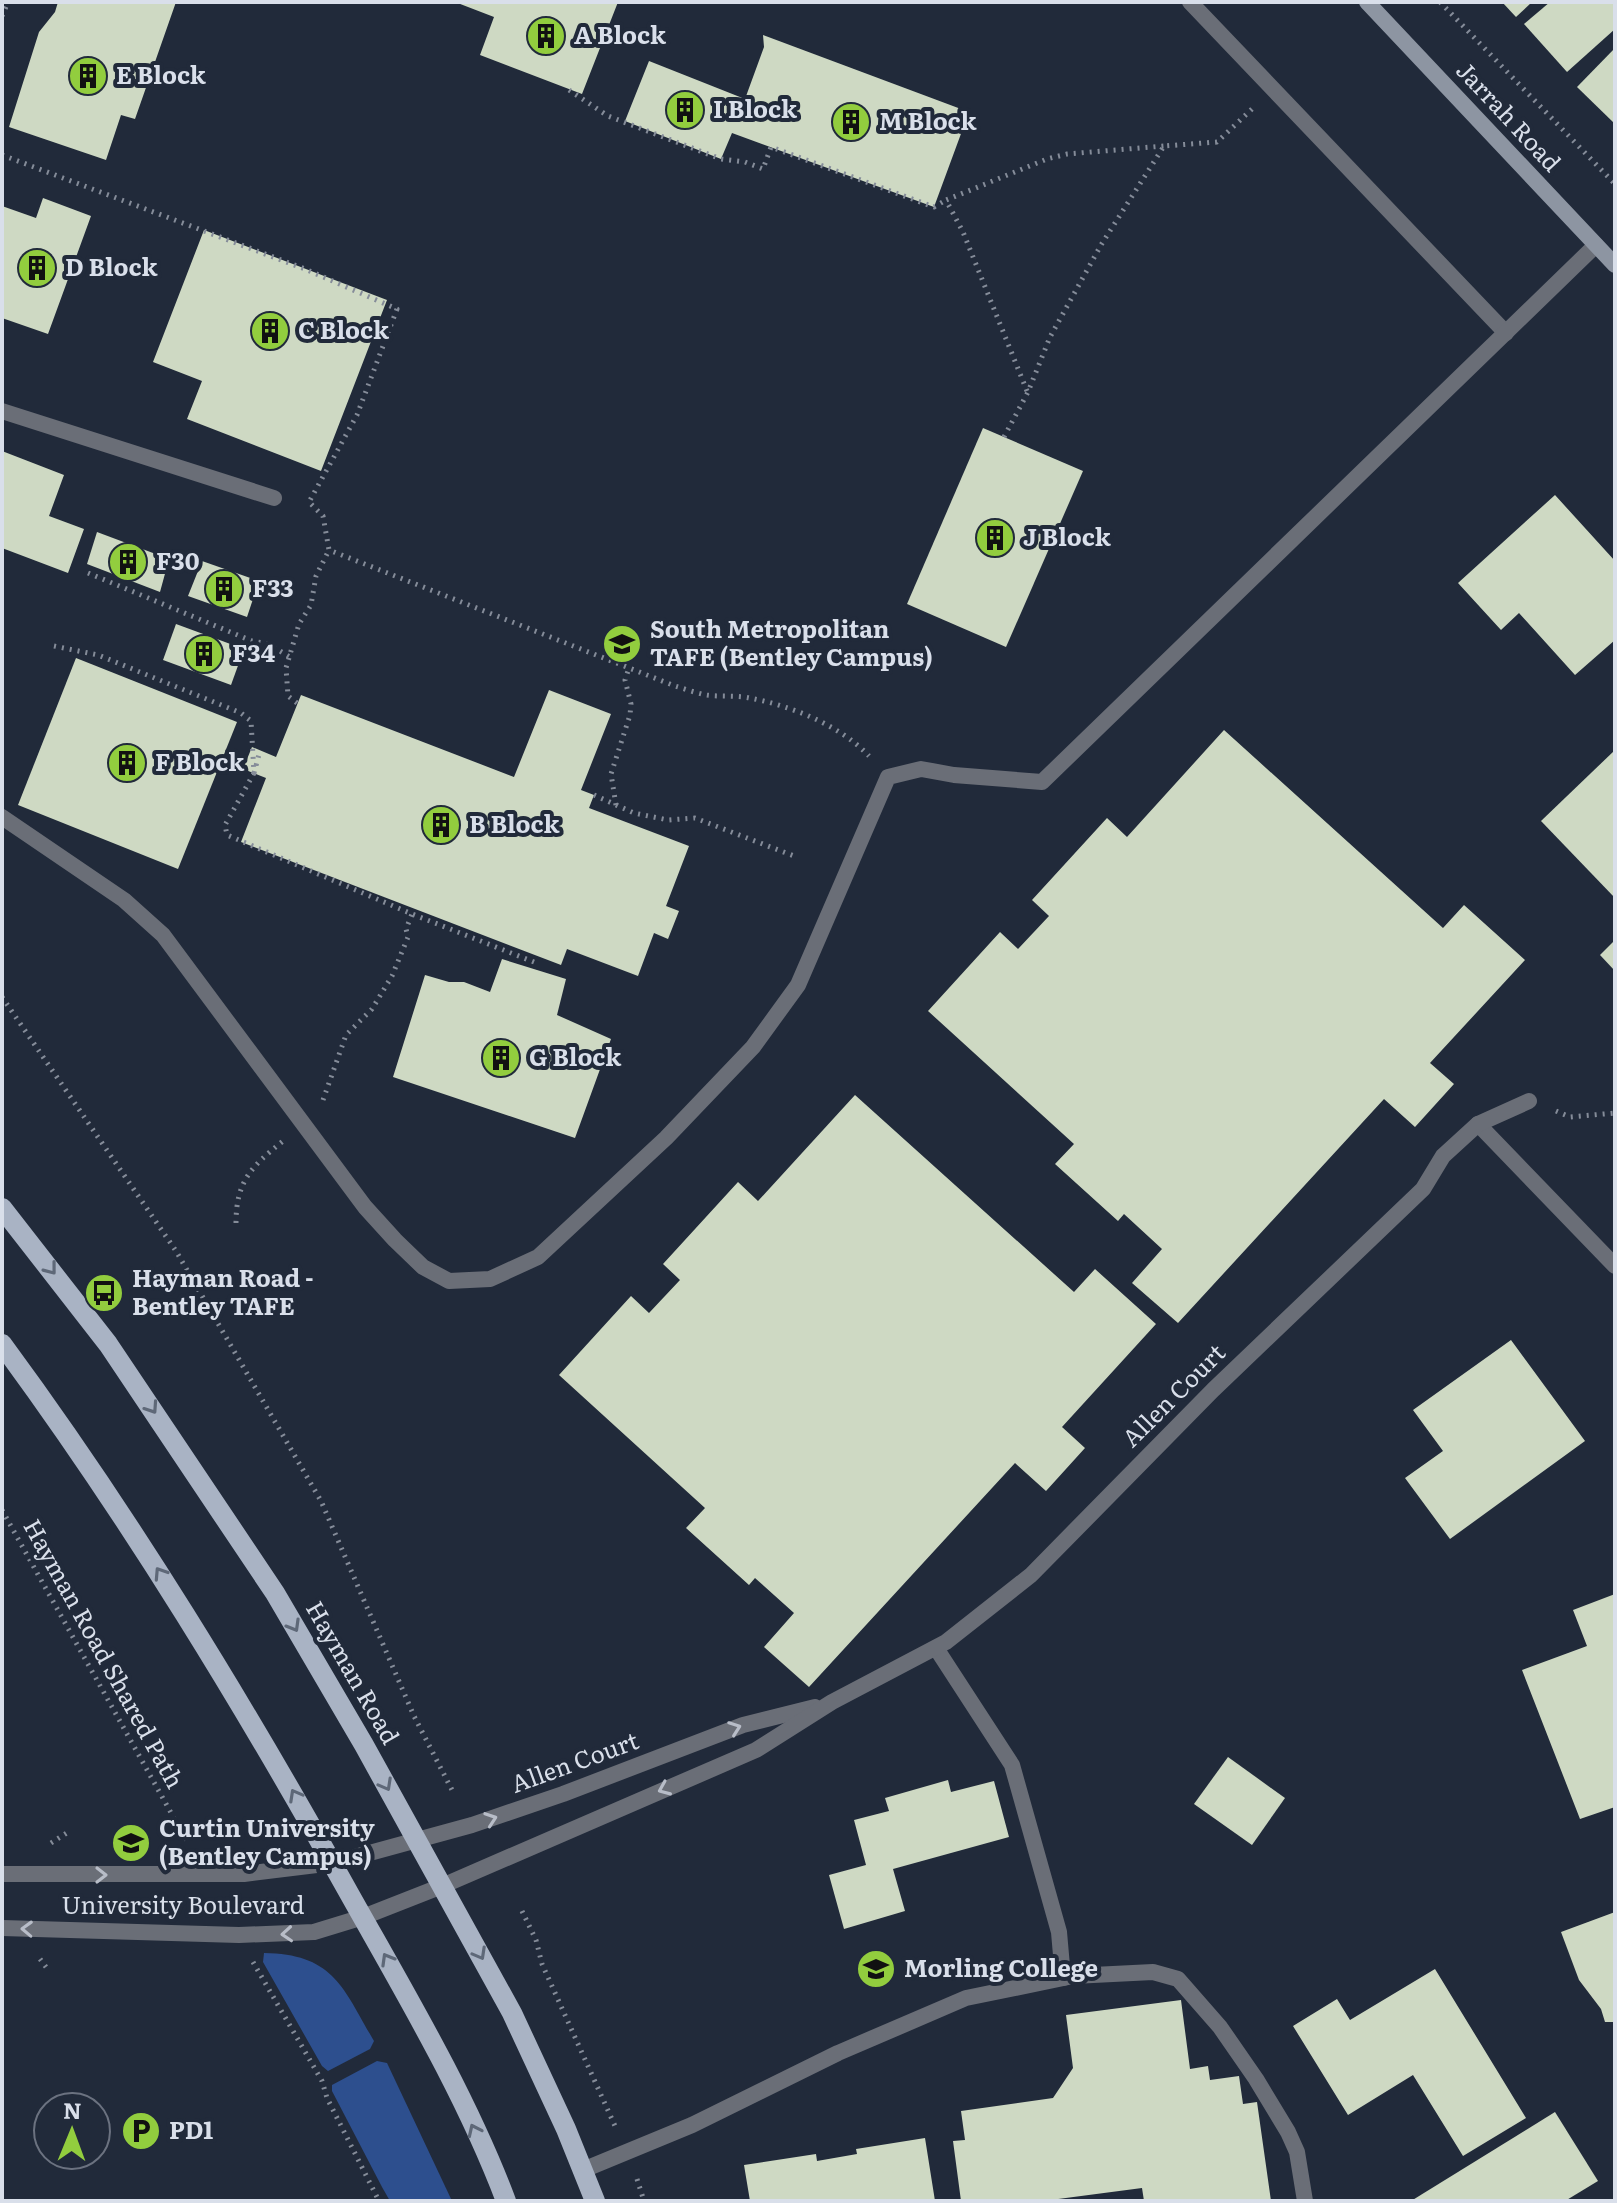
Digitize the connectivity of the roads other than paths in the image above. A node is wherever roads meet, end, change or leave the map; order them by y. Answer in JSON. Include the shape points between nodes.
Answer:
{"nodes":[{"id":1,"x":1190,"y":2,"type":"edge"},
{"id":2,"x":1367,"y":2,"type":"edge"},
{"id":3,"x":1596,"y":245,"type":"junction"},
{"id":4,"x":1615,"y":265,"type":"edge"},
{"id":5,"x":1506,"y":333,"type":"junction"},
{"id":6,"x":2,"y":411,"type":"edge"},
{"id":7,"x":274,"y":498,"type":"dead end"},
{"id":8,"x":2,"y":817,"type":"edge"},
{"id":9,"x":1529,"y":1101,"type":"road end"},
{"id":10,"x":1478,"y":1124,"type":"junction"},
{"id":11,"x":2,"y":1208,"type":"edge"},
{"id":12,"x":1615,"y":1266,"type":"edge"},
{"id":13,"x":2,"y":1344,"type":"edge"},
{"id":14,"x":936,"y":1648,"type":"junction"},
{"id":15,"x":832,"y":1702,"type":"junction"},
{"id":16,"x":417,"y":1842,"type":"junction"},
{"id":17,"x":333,"y":1863,"type":"junction"},
{"id":18,"x":2,"y":1874,"type":"edge"},
{"id":19,"x":442,"y":1886,"type":"junction"},
{"id":20,"x":363,"y":1917,"type":"junction"},
{"id":21,"x":2,"y":1928,"type":"edge"},
{"id":22,"x":1063,"y":1978,"type":"junction"},
{"id":23,"x":583,"y":2170,"type":"junction"},
{"id":24,"x":506,"y":2201,"type":"edge"},
{"id":25,"x":595,"y":2201,"type":"edge"},
{"id":26,"x":1305,"y":2201,"type":"edge"}],
"edges":[{"from":1,"to":5,"type":"street"},
{"from":2,"to":3,"type":"street","name":"Jarrah Road"},
{"from":3,"to":4,"type":"street","name":"Jarrah Road"},
{"from":3,"to":5,"type":"street"},
{"from":5,"to":8,"type":"street","via":[[1042,782],[921,769],[888,777],[798,985],[753,1047],[666,1138],[538,1257],[490,1279],[449,1281],[423,1267],[365,1207],[163,935],[124,900]]},
{"from":6,"to":7,"type":"street"},
{"from":9,"to":10,"type":"street","name":"Allen Court"},
{"from":10,"to":12,"type":"street"},
{"from":10,"to":14,"type":"street","name":"Allen Court","via":[[1443,1156],[1423,1189],[1213,1390],[1031,1575]]},
{"from":11,"to":16,"type":"main road","name":"Hayman Road","one_way":true,"via":[[108,1344],[207,1489],[275,1593]]},
{"from":17,"to":13,"type":"main road","one_way":true,"via":[[163,1577]]},
{"from":14,"to":15,"type":"street","name":"Allen Court"},
{"from":14,"to":22,"type":"street","via":[[1012,1765],[1059,1932]]},
{"from":16,"to":15,"type":"street","name":"Allen Court","one_way":true,"via":[[563,1794],[743,1725]]},
{"from":15,"to":19,"type":"street","name":"Allen Court","one_way":true,"via":[[756,1750]]},
{"from":16,"to":17,"type":"street","name":"Allen Court"},
{"from":16,"to":19,"type":"main road","name":"Hayman Road"},
{"from":18,"to":17,"type":"street","name":"University Boulevard","one_way":true,"via":[[244,1874]]},
{"from":17,"to":20,"type":"main road"},
{"from":19,"to":20,"type":"street","name":"Allen Court"},
{"from":19,"to":23,"type":"main road","name":"Hayman Road","one_way":true,"via":[[512,2013]]},
{"from":20,"to":21,"type":"street","name":"University Boulevard","one_way":true,"via":[[314,1932],[274,1935]]},
{"from":24,"to":20,"type":"main road","one_way":true,"via":[[425,2027]]},
{"from":22,"to":23,"type":"street","via":[[966,1998]]},
{"from":22,"to":26,"type":"street","via":[[1153,1972],[1178,1979],[1220,2027],[1288,2132],[1300,2163]]},
{"from":23,"to":25,"type":"main road","name":"Hayman Road"}]}
